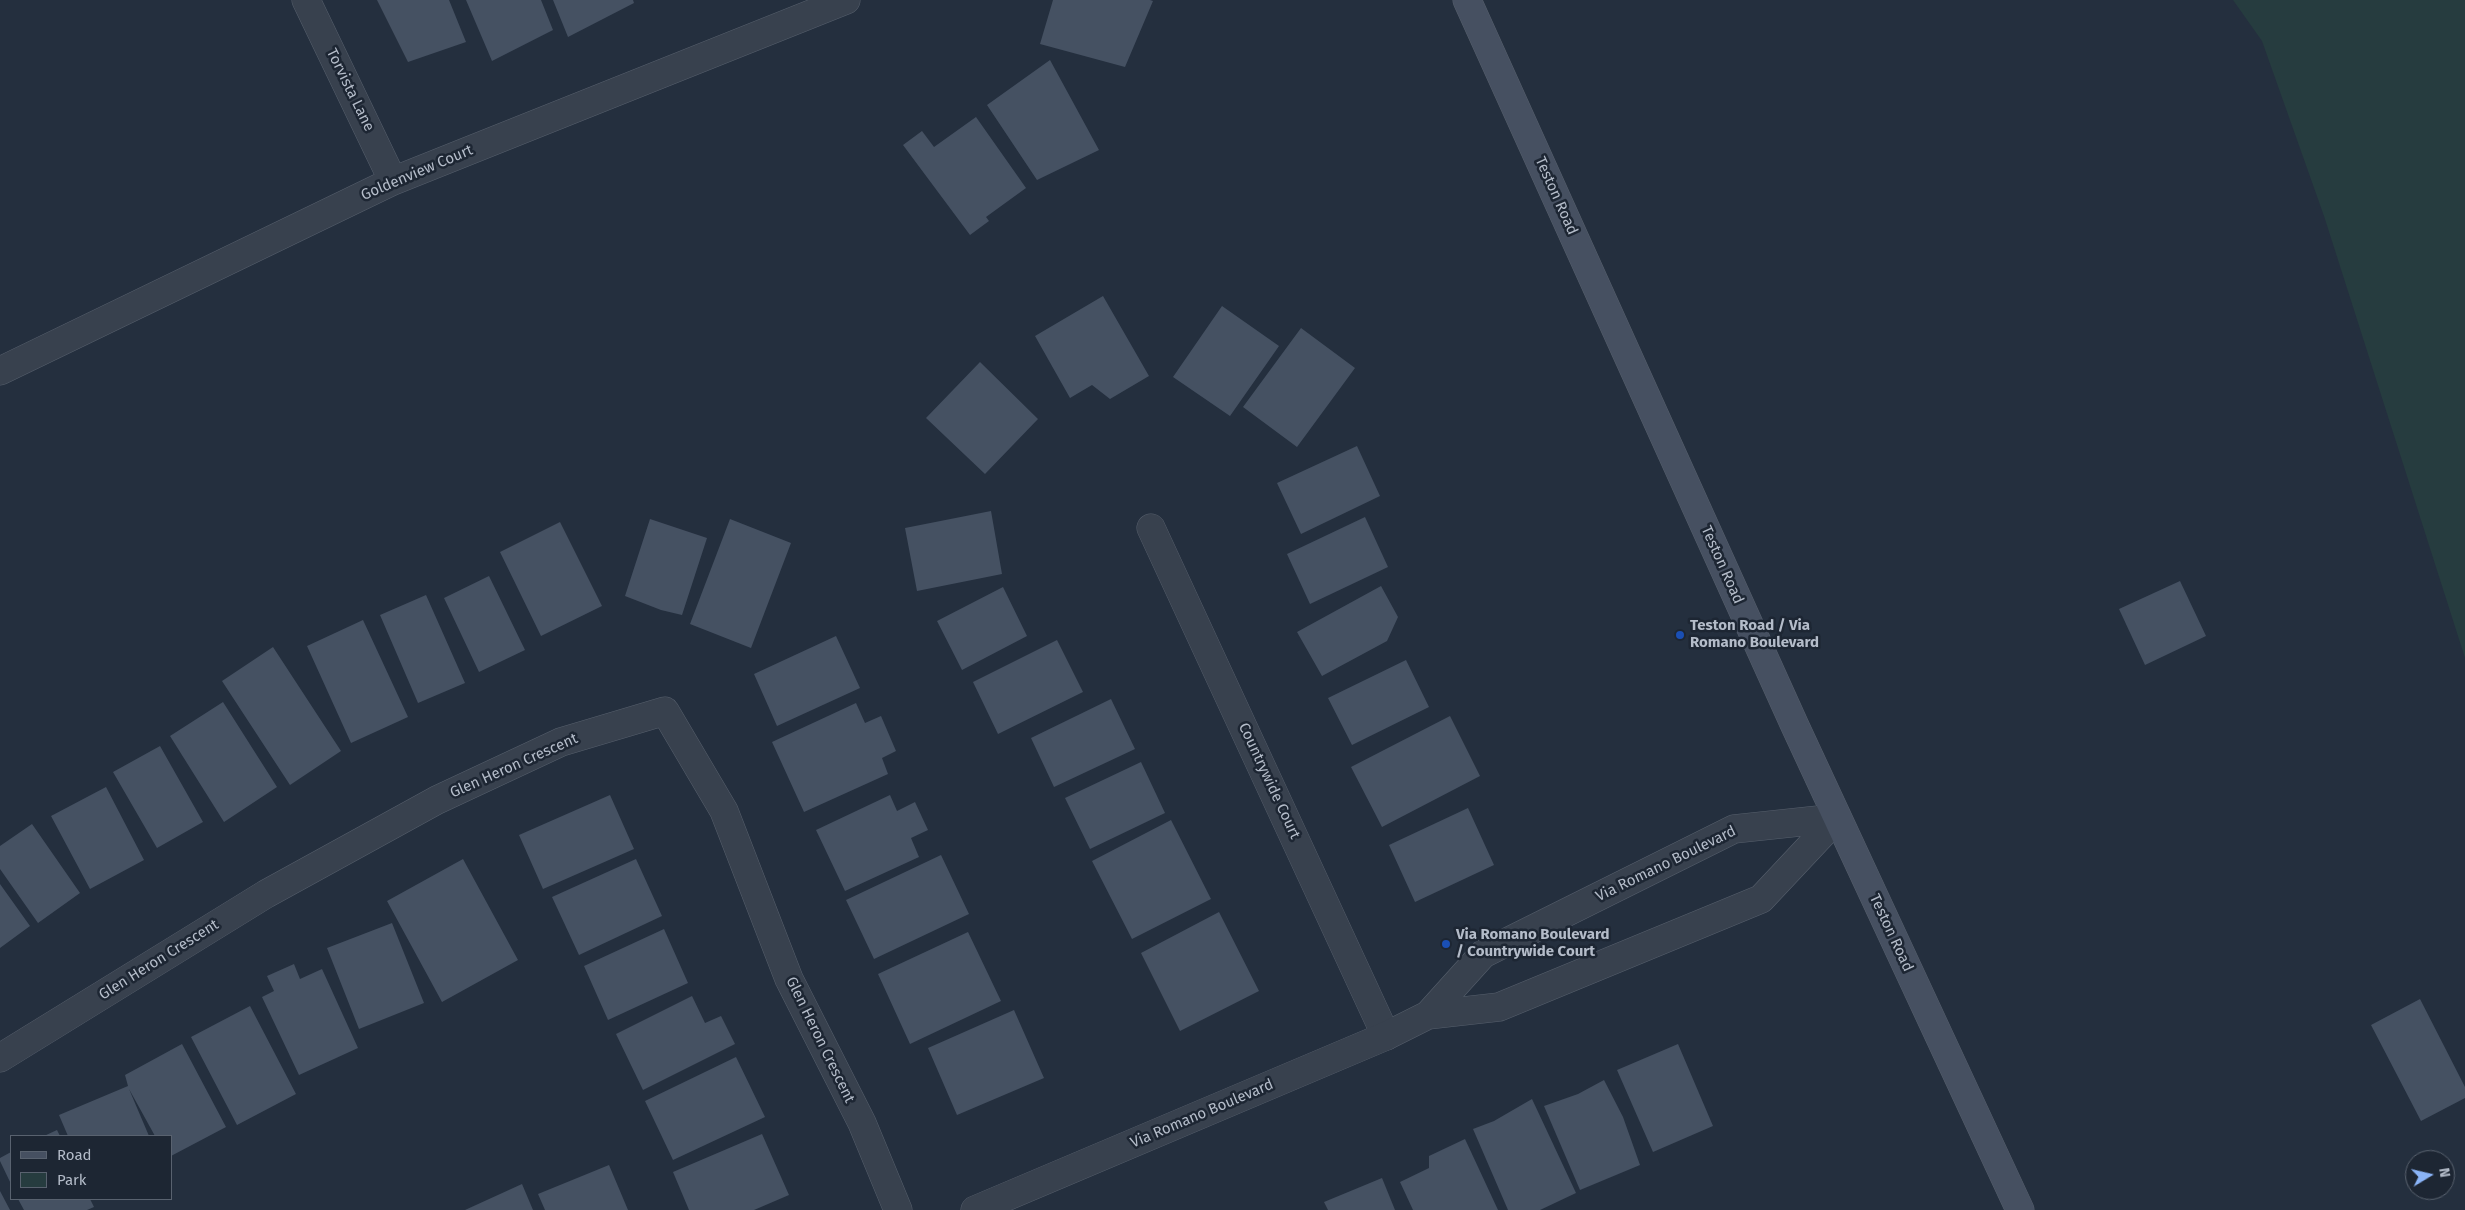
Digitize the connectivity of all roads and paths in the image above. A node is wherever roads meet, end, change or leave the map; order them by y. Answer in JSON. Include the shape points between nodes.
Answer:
{"nodes":[{"id":1,"x":306,"y":0,"type":"edge"},
{"id":2,"x":846,"y":0,"type":"edge"},
{"id":3,"x":1467,"y":0,"type":"edge"},
{"id":4,"x":393,"y":181,"type":"junction"},
{"id":5,"x":0,"y":371,"type":"edge"},
{"id":6,"x":1151,"y":528,"type":"dead end"},
{"id":7,"x":1837,"y":818,"type":"junction"},
{"id":8,"x":1428,"y":1015,"type":"junction"},
{"id":9,"x":1386,"y":1036,"type":"junction"},
{"id":10,"x":0,"y":1058,"type":"edge"},
{"id":11,"x":898,"y":1210,"type":"edge"},
{"id":12,"x":975,"y":1210,"type":"edge"},
{"id":13,"x":2020,"y":1210,"type":"edge"}],
"edges":[{"from":1,"to":4,"type":"street","name":"Torvista Lane"},
{"from":2,"to":4,"type":"street","name":"Goldenview Court"},
{"from":3,"to":7,"type":"main road","name":"Teston Road"},
{"from":4,"to":5,"type":"street","name":"Goldenview Court"},
{"from":6,"to":9,"type":"street","name":"Countrywide Court"},
{"from":7,"to":8,"type":"street","name":"Via Romano Boulevard","via":[[1761,899],[1498,1007]]},
{"from":7,"to":8,"type":"street","name":"Via Romano Boulevard","via":[[1734,829],[1483,954]]},
{"from":7,"to":13,"type":"main road","name":"Teston Road"},
{"from":8,"to":9,"type":"street","name":"Via Romano Boulevard"},
{"from":9,"to":12,"type":"street","name":"Via Romano Boulevard"},
{"from":10,"to":11,"type":"street","name":"Glen Heron Crescent","via":[[266,894],[437,800],[561,742],[666,711],[724,811],[789,979],[862,1123]]}]}
